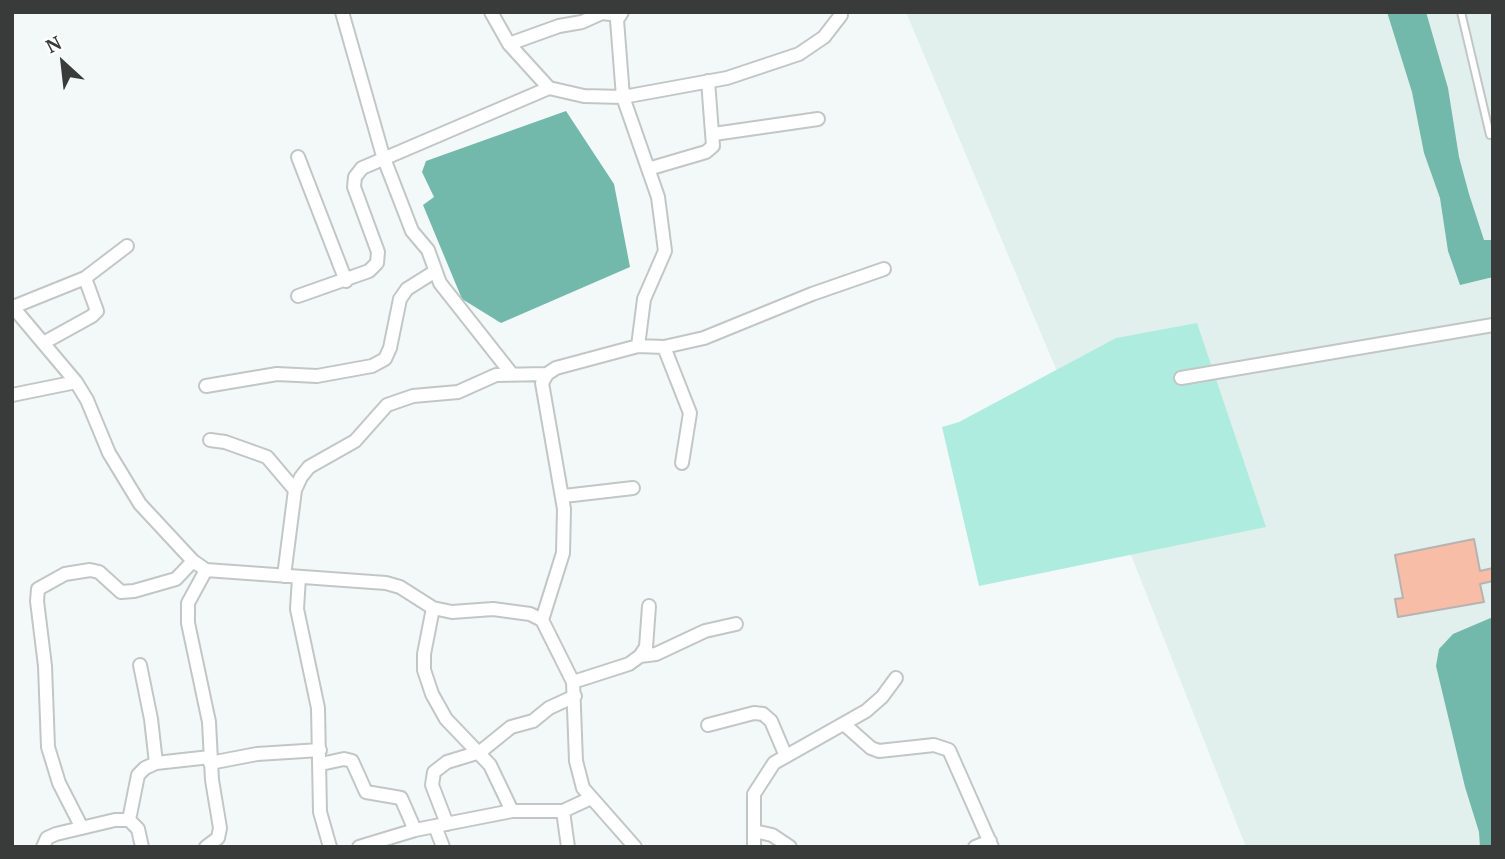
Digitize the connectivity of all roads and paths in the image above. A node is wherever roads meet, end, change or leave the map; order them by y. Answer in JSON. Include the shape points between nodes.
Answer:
{"nodes":[{"id":1,"x":342,"y":12,"type":"edge"},
{"id":2,"x":491,"y":12,"type":"edge"},
{"id":3,"x":1461,"y":12,"type":"edge"},
{"id":4,"x":620,"y":13,"type":"edge"},
{"id":5,"x":841,"y":15,"type":"dead end"},
{"id":6,"x":509,"y":44,"type":"junction"},
{"id":7,"x":708,"y":81,"type":"junction"},
{"id":8,"x":549,"y":88,"type":"junction"},
{"id":9,"x":623,"y":97,"type":"junction"},
{"id":10,"x":818,"y":120,"type":"dead end"},
{"id":11,"x":714,"y":134,"type":"junction"},
{"id":12,"x":1490,"y":135,"type":"dead end"},
{"id":13,"x":383,"y":156,"type":"junction"},
{"id":14,"x":298,"y":157,"type":"dead end"},
{"id":15,"x":648,"y":169,"type":"junction"},
{"id":16,"x":127,"y":246,"type":"dead end"},
{"id":17,"x":884,"y":269,"type":"dead end"},
{"id":18,"x":434,"y":272,"type":"junction"},
{"id":19,"x":85,"y":278,"type":"junction"},
{"id":20,"x":346,"y":281,"type":"junction"},
{"id":21,"x":298,"y":296,"type":"dead end"},
{"id":22,"x":13,"y":307,"type":"edge"},
{"id":23,"x":1493,"y":325,"type":"edge"},
{"id":24,"x":45,"y":342,"type":"junction"},
{"id":25,"x":638,"y":346,"type":"junction"},
{"id":26,"x":664,"y":347,"type":"junction"},
{"id":27,"x":511,"y":373,"type":"junction"},
{"id":28,"x":547,"y":374,"type":"junction"},
{"id":29,"x":1181,"y":378,"type":"dead end"},
{"id":30,"x":76,"y":382,"type":"junction"},
{"id":31,"x":206,"y":386,"type":"dead end"},
{"id":32,"x":12,"y":395,"type":"edge"},
{"id":33,"x":210,"y":440,"type":"dead end"},
{"id":34,"x":682,"y":463,"type":"dead end"},
{"id":35,"x":633,"y":488,"type":"dead end"},
{"id":36,"x":295,"y":490,"type":"junction"},
{"id":37,"x":564,"y":496,"type":"junction"},
{"id":38,"x":193,"y":561,"type":"junction"},
{"id":39,"x":206,"y":570,"type":"junction"},
{"id":40,"x":284,"y":576,"type":"junction"},
{"id":41,"x":299,"y":576,"type":"junction"},
{"id":42,"x":649,"y":606,"type":"dead end"},
{"id":43,"x":433,"y":608,"type":"junction"},
{"id":44,"x":542,"y":620,"type":"junction"},
{"id":45,"x":736,"y":624,"type":"dead end"},
{"id":46,"x":640,"y":656,"type":"junction"},
{"id":47,"x":140,"y":665,"type":"dead end"},
{"id":48,"x":896,"y":678,"type":"dead end"},
{"id":49,"x":573,"y":682,"type":"junction"},
{"id":50,"x":575,"y":696,"type":"junction"},
{"id":51,"x":708,"y":725,"type":"dead end"},
{"id":52,"x":845,"y":725,"type":"junction"},
{"id":53,"x":320,"y":750,"type":"junction"},
{"id":54,"x":480,"y":752,"type":"junction"},
{"id":55,"x":785,"y":754,"type":"junction"},
{"id":56,"x":210,"y":760,"type":"junction"},
{"id":57,"x":156,"y":763,"type":"junction"},
{"id":58,"x":321,"y":764,"type":"junction"},
{"id":59,"x":589,"y":799,"type":"junction"},
{"id":60,"x":512,"y":811,"type":"junction"},
{"id":61,"x":563,"y":811,"type":"junction"},
{"id":62,"x":129,"y":820,"type":"junction"},
{"id":63,"x":441,"y":825,"type":"junction"},
{"id":64,"x":82,"y":828,"type":"junction"},
{"id":65,"x":415,"y":830,"type":"junction"},
{"id":66,"x":754,"y":831,"type":"junction"},
{"id":67,"x":991,"y":844,"type":"edge"},
{"id":68,"x":43,"y":847,"type":"edge"},
{"id":69,"x":142,"y":847,"type":"edge"},
{"id":70,"x":206,"y":847,"type":"edge"},
{"id":71,"x":330,"y":847,"type":"edge"},
{"id":72,"x":359,"y":847,"type":"edge"},
{"id":73,"x":443,"y":847,"type":"edge"},
{"id":74,"x":568,"y":847,"type":"edge"},
{"id":75,"x":635,"y":847,"type":"edge"},
{"id":76,"x":754,"y":847,"type":"edge"},
{"id":77,"x":790,"y":847,"type":"edge"},
{"id":78,"x":975,"y":847,"type":"edge"}],
"edges":[{"from":1,"to":13,"type":"street"},
{"from":2,"to":6,"type":"street"},
{"from":3,"to":12,"type":"lane"},
{"from":4,"to":6,"type":"street","via":[[602,13]]},
{"from":4,"to":9,"type":"street"},
{"from":5,"to":7,"type":"street","via":[[824,37],[799,54]]},
{"from":6,"to":8,"type":"street"},
{"from":7,"to":9,"type":"street"},
{"from":7,"to":11,"type":"street"},
{"from":8,"to":9,"type":"street","via":[[584,96]]},
{"from":8,"to":13,"type":"street"},
{"from":9,"to":15,"type":"street"},
{"from":10,"to":11,"type":"street"},
{"from":11,"to":15,"type":"street","via":[[713,146],[706,152]]},
{"from":13,"to":18,"type":"street","via":[[412,231],[428,250]]},
{"from":13,"to":20,"type":"street","via":[[357,172],[354,187],[378,252],[377,263]]},
{"from":14,"to":20,"type":"street"},
{"from":15,"to":25,"type":"street","via":[[658,197],[666,251],[644,299]]},
{"from":16,"to":19,"type":"street"},
{"from":17,"to":26,"type":"street","via":[[704,338]]},
{"from":18,"to":27,"type":"street"},
{"from":18,"to":31,"type":"street","via":[[400,299],[390,348],[385,359],[372,366]]},
{"from":19,"to":22,"type":"street"},
{"from":19,"to":24,"type":"street","via":[[97,311]]},
{"from":20,"to":21,"type":"street"},
{"from":22,"to":24,"type":"street"},
{"from":23,"to":29,"type":"street"},
{"from":24,"to":30,"type":"street"},
{"from":25,"to":26,"type":"street"},
{"from":25,"to":28,"type":"street"},
{"from":26,"to":34,"type":"street","via":[[690,413]]},
{"from":27,"to":28,"type":"street"},
{"from":27,"to":36,"type":"street","via":[[458,392],[396,400],[348,445],[309,467]]},
{"from":28,"to":37,"type":"street","via":[[542,393]]},
{"from":30,"to":32,"type":"street"},
{"from":30,"to":38,"type":"street","via":[[123,480]]},
{"from":33,"to":36,"type":"street","via":[[267,457]]},
{"from":35,"to":37,"type":"street"},
{"from":36,"to":40,"type":"street"},
{"from":37,"to":44,"type":"street","via":[[563,553]]},
{"from":38,"to":39,"type":"street"},
{"from":38,"to":64,"type":"street","via":[[176,579],[134,592],[121,592],[99,572],[90,570],[65,574],[38,589],[48,747]]},
{"from":39,"to":40,"type":"street"},
{"from":39,"to":56,"type":"street","via":[[188,603],[188,623],[205,698]]},
{"from":40,"to":41,"type":"street"},
{"from":41,"to":43,"type":"street","via":[[386,583]]},
{"from":41,"to":53,"type":"street","via":[[297,609],[318,708]]},
{"from":42,"to":46,"type":"street","via":[[646,647]]},
{"from":43,"to":44,"type":"street","via":[[493,609]]},
{"from":43,"to":54,"type":"street","via":[[424,670],[446,719]]},
{"from":44,"to":49,"type":"street"},
{"from":45,"to":46,"type":"street"},
{"from":46,"to":49,"type":"street"},
{"from":47,"to":57,"type":"street"},
{"from":48,"to":52,"type":"street","via":[[882,697]]},
{"from":49,"to":50,"type":"street"},
{"from":50,"to":54,"type":"street","via":[[533,721],[498,734]]},
{"from":50,"to":59,"type":"street","via":[[576,761]]},
{"from":51,"to":55,"type":"street","via":[[763,714]]},
{"from":52,"to":55,"type":"street"},
{"from":52,"to":67,"type":"street","via":[[879,751],[934,744],[949,750]]},
{"from":53,"to":56,"type":"street"},
{"from":53,"to":58,"type":"street"},
{"from":54,"to":60,"type":"street"},
{"from":54,"to":63,"type":"street","via":[[447,762],[431,779]]},
{"from":55,"to":66,"type":"street","via":[[754,794]]},
{"from":56,"to":57,"type":"street"},
{"from":56,"to":70,"type":"street","via":[[220,828],[218,838]]},
{"from":57,"to":62,"type":"street","via":[[138,775]]},
{"from":58,"to":65,"type":"street","via":[[352,761],[366,792],[401,798]]},
{"from":58,"to":71,"type":"street","via":[[320,812]]},
{"from":59,"to":61,"type":"street"},
{"from":59,"to":75,"type":"street","via":[[608,813]]},
{"from":60,"to":61,"type":"street"},
{"from":60,"to":63,"type":"street"},
{"from":61,"to":74,"type":"street"},
{"from":62,"to":64,"type":"street"},
{"from":62,"to":69,"type":"street","via":[[138,829]]},
{"from":63,"to":65,"type":"street"},
{"from":63,"to":73,"type":"street"},
{"from":64,"to":68,"type":"street","via":[[47,838]]},
{"from":65,"to":72,"type":"street"},
{"from":66,"to":76,"type":"street"},
{"from":66,"to":77,"type":"street","via":[[772,835]]},
{"from":67,"to":78,"type":"street"}]}
